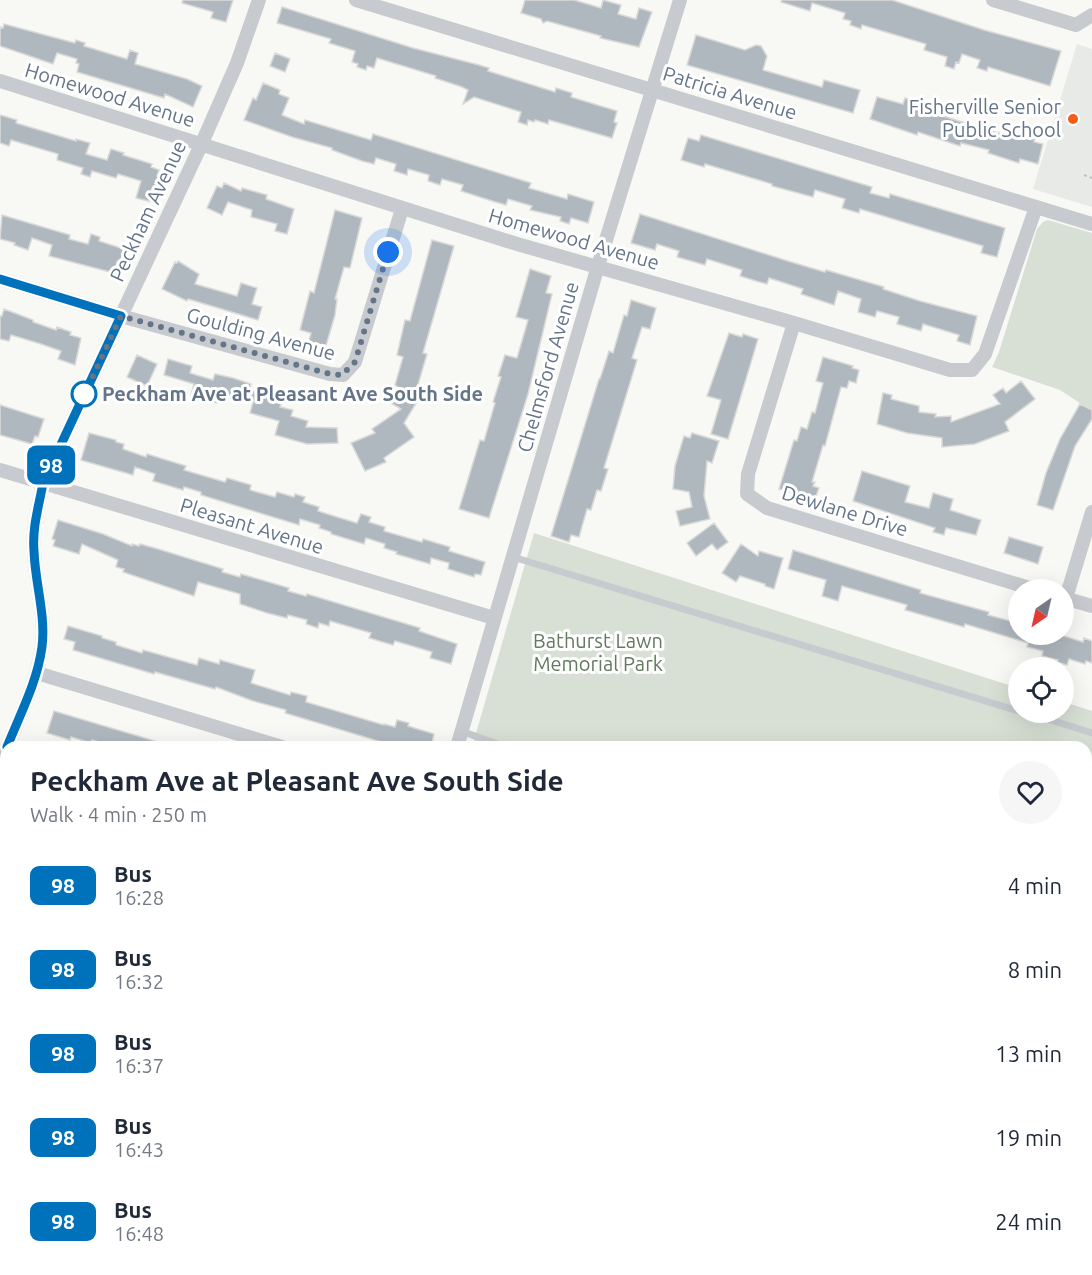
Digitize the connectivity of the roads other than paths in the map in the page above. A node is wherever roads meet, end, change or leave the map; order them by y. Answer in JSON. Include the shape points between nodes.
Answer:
{"nodes":[{"id":1,"x":259,"y":0,"type":"edge"},
{"id":2,"x":356,"y":0,"type":"edge"},
{"id":3,"x":680,"y":0,"type":"edge"},
{"id":4,"x":993,"y":0,"type":"edge"},
{"id":5,"x":1089,"y":18,"type":"edge"},
{"id":6,"x":0,"y":81,"type":"edge"},
{"id":7,"x":653,"y":90,"type":"junction"},
{"id":8,"x":202,"y":143,"type":"junction"},
{"id":9,"x":1036,"y":207,"type":"junction"},
{"id":10,"x":402,"y":209,"type":"junction"},
{"id":11,"x":1092,"y":224,"type":"edge"},
{"id":12,"x":598,"y":266,"type":"junction"},
{"id":13,"x":0,"y":279,"type":"edge"},
{"id":14,"x":121,"y":316,"type":"junction"},
{"id":15,"x":794,"y":323,"type":"junction"},
{"id":16,"x":0,"y":470,"type":"edge"},
{"id":17,"x":43,"y":483,"type":"junction"},
{"id":18,"x":1092,"y":512,"type":"edge"},
{"id":19,"x":512,"y":557,"type":"junction"},
{"id":20,"x":1071,"y":579,"type":"edge"},
{"id":21,"x":1008,"y":581,"type":"edge"},
{"id":22,"x":1074,"y":601,"type":"edge"},
{"id":23,"x":1092,"y":606,"type":"edge"},
{"id":24,"x":494,"y":618,"type":"junction"},
{"id":25,"x":37,"y":674,"type":"junction"},
{"id":26,"x":1008,"y":708,"type":"edge"},
{"id":27,"x":1060,"y":723,"type":"edge"},
{"id":28,"x":461,"y":731,"type":"junction"},
{"id":29,"x":1092,"y":733,"type":"edge"},
{"id":30,"x":9,"y":741,"type":"edge"},
{"id":31,"x":262,"y":741,"type":"edge"},
{"id":32,"x":458,"y":741,"type":"edge"},
{"id":33,"x":490,"y":741,"type":"edge"}],
"edges":[{"from":1,"to":8,"type":"street","name":"Peckham Avenue"},
{"from":2,"to":7,"type":"street","name":"Patricia Avenue"},
{"from":3,"to":7,"type":"street","name":"Chelmsford Avenue"},
{"from":4,"to":5,"type":"street","via":[[1076,25]]},
{"from":6,"to":8,"type":"street","name":"Homewood Avenue"},
{"from":7,"to":9,"type":"street","name":"Patricia Avenue"},
{"from":7,"to":12,"type":"street","name":"Chelmsford Avenue"},
{"from":8,"to":10,"type":"street","name":"Homewood Avenue"},
{"from":8,"to":14,"type":"street","name":"Peckham Avenue"},
{"from":9,"to":11,"type":"street","name":"Patricia Avenue"},
{"from":9,"to":15,"type":"street","name":"Homewood Avenue","via":[[985,354],[972,370],[950,370]]},
{"from":10,"to":12,"type":"street","name":"Homewood Avenue"},
{"from":10,"to":14,"type":"street","name":"Goulding Avenue","via":[[355,362],[342,375]]},
{"from":12,"to":15,"type":"street","name":"Homewood Avenue"},
{"from":12,"to":19,"type":"street","name":"Chelmsford Avenue"},
{"from":13,"to":14,"type":"street","name":"Goulding Avenue"},
{"from":14,"to":17,"type":"street","name":"Peckham Avenue"},
{"from":15,"to":21,"type":"street","name":"Dewlane Drive","via":[[748,474],[747,494],[767,508]]},
{"from":16,"to":17,"type":"street","name":"Pleasant Avenue"},
{"from":17,"to":24,"type":"street","name":"Pleasant Avenue"},
{"from":17,"to":25,"type":"street","name":"Peckham Avenue","via":[[33,539],[42,626]]},
{"from":18,"to":20,"type":"street"},
{"from":19,"to":24,"type":"street","name":"Chelmsford Avenue"},
{"from":19,"to":26,"type":"lane"},
{"from":22,"to":23,"type":"street"},
{"from":24,"to":28,"type":"street","name":"Chelmsford Avenue"},
{"from":25,"to":30,"type":"street","name":"Peckham Avenue"},
{"from":25,"to":31,"type":"street"},
{"from":27,"to":29,"type":"lane"},
{"from":28,"to":32,"type":"street","name":"Chelmsford Avenue"},
{"from":28,"to":33,"type":"lane"}]}
